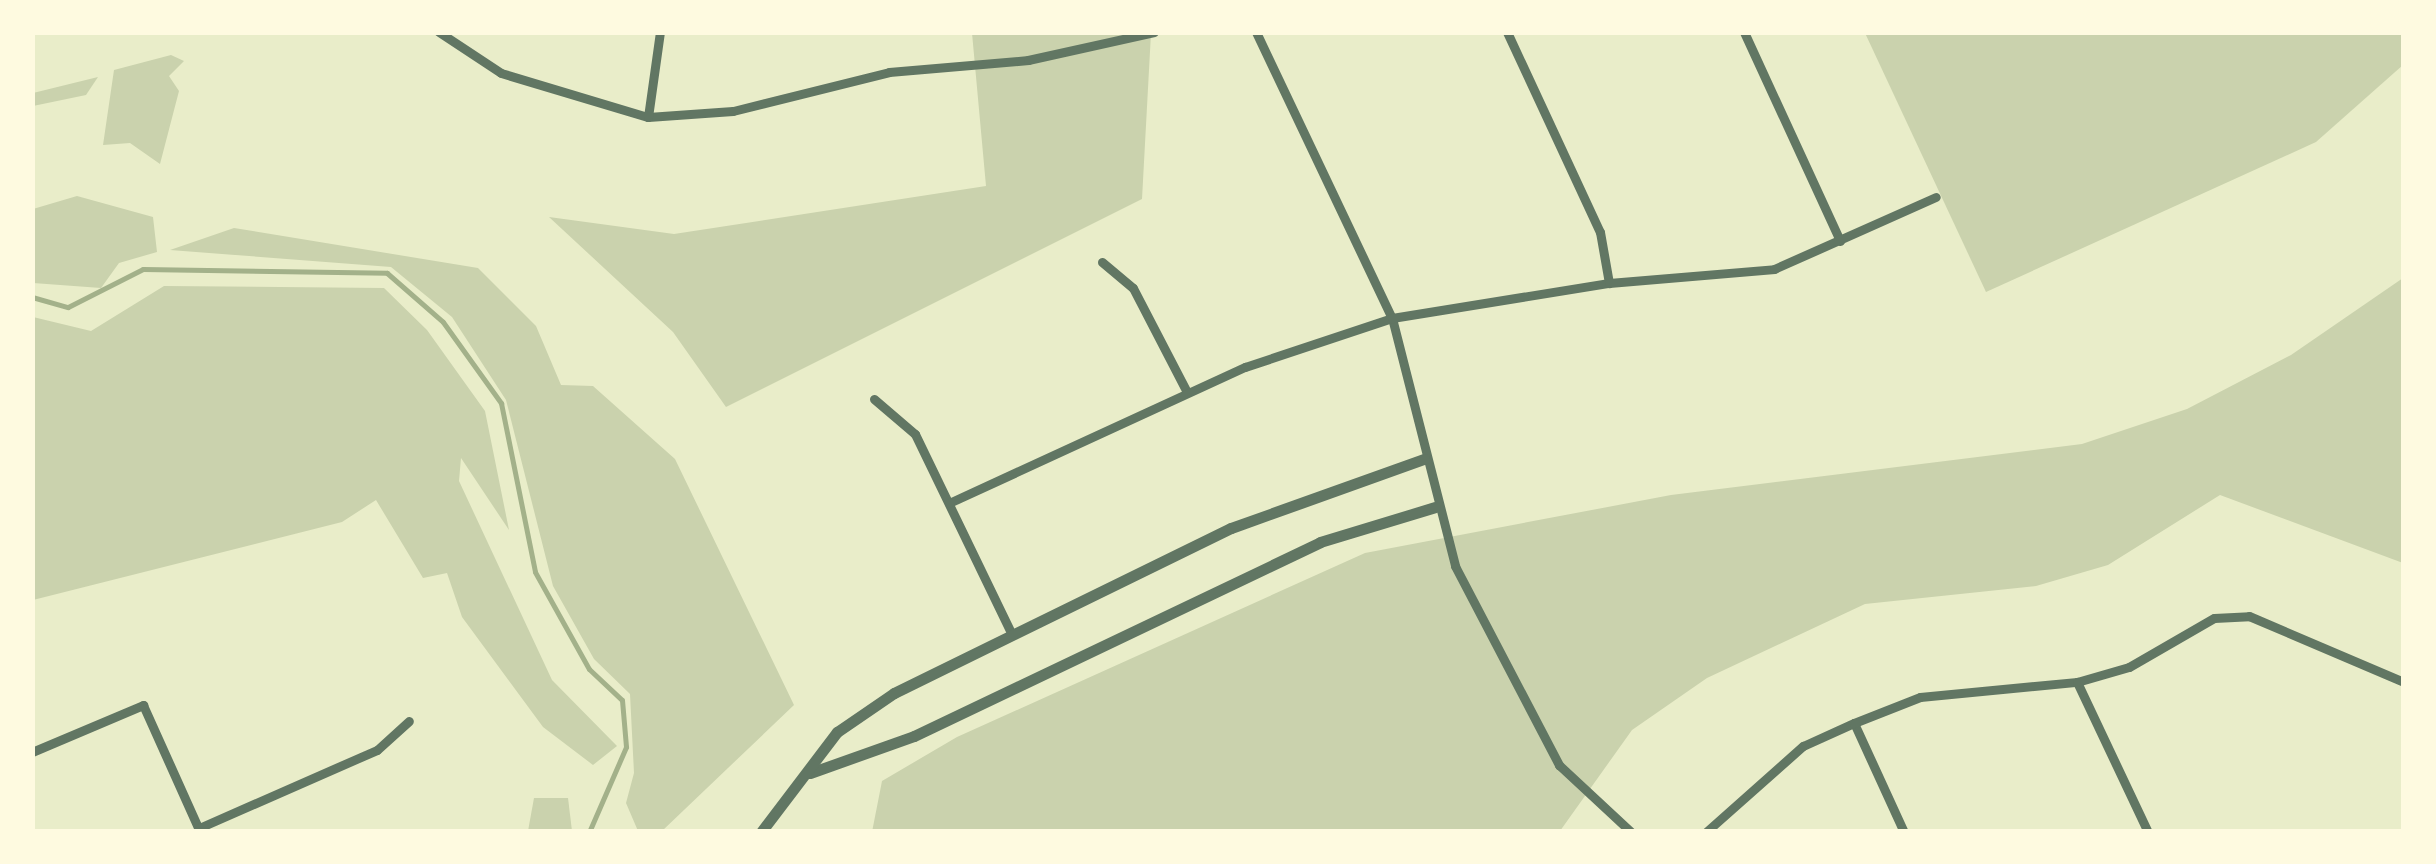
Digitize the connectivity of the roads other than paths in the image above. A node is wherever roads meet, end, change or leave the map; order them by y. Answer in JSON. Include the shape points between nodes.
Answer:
{"nodes":[{"id":1,"x":438,"y":32,"type":"edge"},
{"id":2,"x":660,"y":32,"type":"edge"},
{"id":3,"x":1154,"y":32,"type":"edge"},
{"id":4,"x":1256,"y":32,"type":"edge"},
{"id":5,"x":1507,"y":32,"type":"edge"},
{"id":6,"x":1744,"y":32,"type":"edge"},
{"id":7,"x":648,"y":117,"type":"junction"},
{"id":8,"x":1936,"y":197,"type":"dead end"},
{"id":9,"x":1840,"y":242,"type":"junction"},
{"id":10,"x":1102,"y":262,"type":"dead end"},
{"id":11,"x":1609,"y":282,"type":"junction"},
{"id":12,"x":1392,"y":318,"type":"junction"},
{"id":13,"x":1187,"y":392,"type":"junction"},
{"id":14,"x":874,"y":398,"type":"dead end"},
{"id":15,"x":1424,"y":459,"type":"junction"},
{"id":16,"x":949,"y":503,"type":"junction"},
{"id":17,"x":1435,"y":507,"type":"junction"},
{"id":18,"x":1011,"y":633,"type":"junction"},
{"id":19,"x":2077,"y":682,"type":"junction"},
{"id":20,"x":2404,"y":682,"type":"edge"},
{"id":21,"x":409,"y":721,"type":"dead end"},
{"id":22,"x":1854,"y":723,"type":"junction"},
{"id":23,"x":32,"y":752,"type":"edge"},
{"id":24,"x":810,"y":774,"type":"junction"},
{"id":25,"x":199,"y":830,"type":"edge"},
{"id":26,"x":761,"y":832,"type":"edge"},
{"id":27,"x":1631,"y":832,"type":"edge"},
{"id":28,"x":1706,"y":832,"type":"edge"},
{"id":29,"x":1904,"y":832,"type":"edge"},
{"id":30,"x":2148,"y":832,"type":"edge"}],
"edges":[{"from":1,"to":7,"type":"street","via":[[501,73]]},
{"from":2,"to":7,"type":"street"},
{"from":3,"to":7,"type":"street","via":[[1028,60],[889,72],[733,111]]},
{"from":4,"to":12,"type":"street"},
{"from":5,"to":11,"type":"street","via":[[1600,232]]},
{"from":6,"to":9,"type":"street"},
{"from":8,"to":9,"type":"street"},
{"from":9,"to":11,"type":"street","via":[[1757,273]]},
{"from":10,"to":13,"type":"street","via":[[1133,288]]},
{"from":11,"to":12,"type":"street"},
{"from":12,"to":13,"type":"street"},
{"from":12,"to":15,"type":"street"},
{"from":13,"to":16,"type":"street"},
{"from":14,"to":16,"type":"street","via":[[915,434]]},
{"from":15,"to":17,"type":"street"},
{"from":15,"to":18,"type":"street","via":[[1267,512]]},
{"from":16,"to":18,"type":"street"},
{"from":17,"to":24,"type":"street","via":[[1320,542],[914,736]]},
{"from":17,"to":27,"type":"street","via":[[1455,566],[1559,766]]},
{"from":18,"to":24,"type":"street","via":[[850,722]]},
{"from":19,"to":20,"type":"street","via":[[2129,667],[2214,618],[2249,616]]},
{"from":19,"to":22,"type":"street","via":[[1920,697]]},
{"from":19,"to":30,"type":"street"},
{"from":21,"to":25,"type":"street","via":[[377,750]]},
{"from":22,"to":28,"type":"street","via":[[1803,746]]},
{"from":22,"to":29,"type":"street"},
{"from":23,"to":25,"type":"street","via":[[142,705]]},
{"from":24,"to":26,"type":"street"}]}
